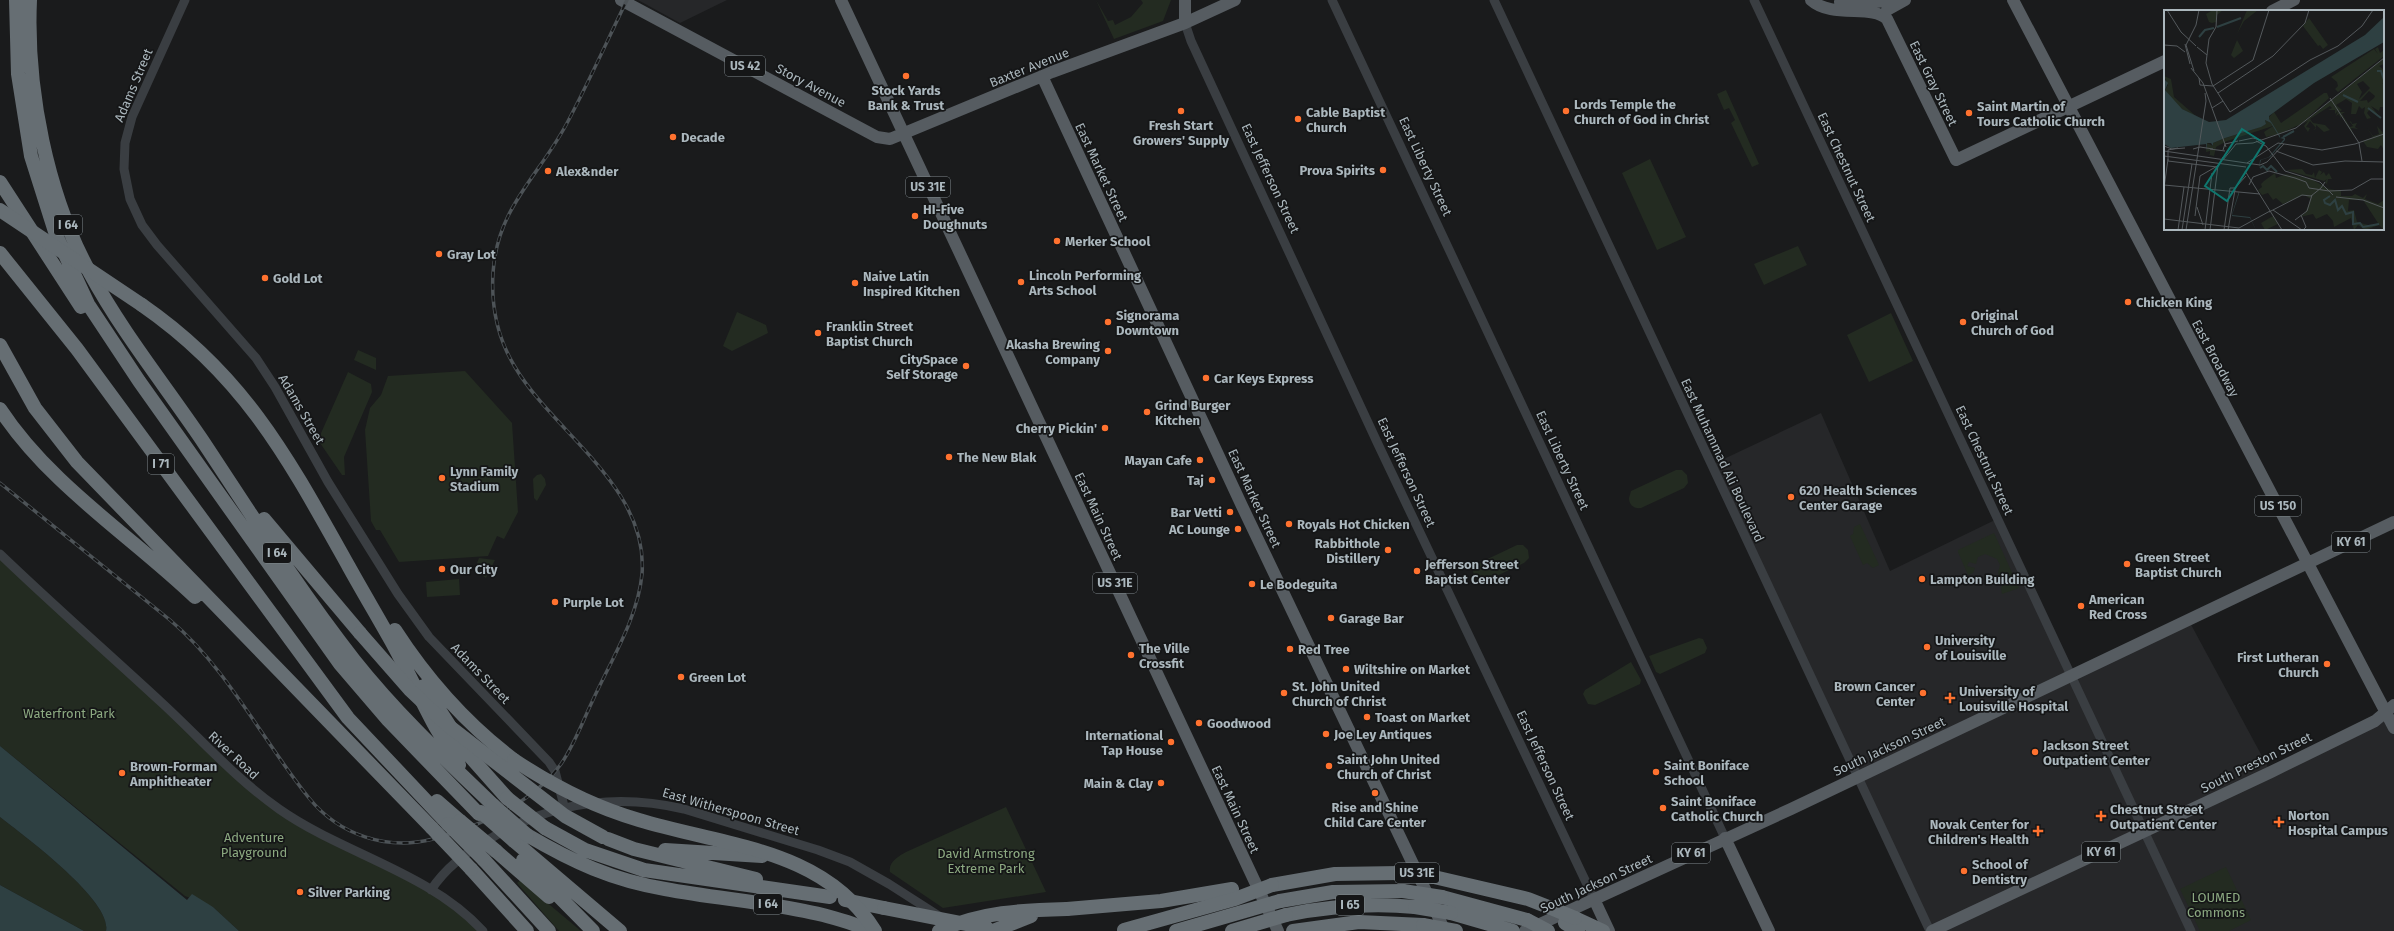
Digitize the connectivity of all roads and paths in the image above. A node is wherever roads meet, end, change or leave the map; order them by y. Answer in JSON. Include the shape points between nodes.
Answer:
{"nodes":[{"id":1,"x":16,"y":0,"type":"edge"},
{"id":2,"x":30,"y":0,"type":"edge"},
{"id":3,"x":36,"y":0,"type":"edge"},
{"id":4,"x":185,"y":0,"type":"edge"},
{"id":5,"x":621,"y":0,"type":"edge"},
{"id":6,"x":841,"y":0,"type":"edge"},
{"id":7,"x":1185,"y":0,"type":"edge"},
{"id":8,"x":1235,"y":0,"type":"edge"},
{"id":9,"x":1332,"y":0,"type":"edge"},
{"id":10,"x":1494,"y":0,"type":"edge"},
{"id":11,"x":1754,"y":0,"type":"edge"},
{"id":12,"x":1811,"y":0,"type":"edge"},
{"id":13,"x":1829,"y":0,"type":"edge"},
{"id":14,"x":1892,"y":0,"type":"edge"},
{"id":15,"x":1905,"y":0,"type":"edge"},
{"id":16,"x":2013,"y":0,"type":"edge"},
{"id":17,"x":2294,"y":0,"type":"edge"},
{"id":18,"x":2274,"y":10,"type":"edge"},
{"id":19,"x":1887,"y":19,"type":"junction"},
{"id":20,"x":1185,"y":23,"type":"junction"},
{"id":21,"x":2164,"y":61,"type":"edge"},
{"id":22,"x":1042,"y":76,"type":"junction"},
{"id":23,"x":2069,"y":107,"type":"junction"},
{"id":24,"x":904,"y":135,"type":"junction"},
{"id":25,"x":43,"y":138,"type":"junction"},
{"id":26,"x":0,"y":182,"type":"edge"},
{"id":27,"x":0,"y":210,"type":"edge"},
{"id":28,"x":0,"y":253,"type":"edge"},
{"id":29,"x":0,"y":345,"type":"edge"},
{"id":30,"x":0,"y":409,"type":"edge"},
{"id":31,"x":169,"y":423,"type":"junction"},
{"id":32,"x":201,"y":440,"type":"junction"},
{"id":33,"x":321,"y":517,"type":"junction"},
{"id":34,"x":2394,"y":522,"type":"edge"},
{"id":35,"x":0,"y":554,"type":"edge"},
{"id":36,"x":2308,"y":563,"type":"junction"},
{"id":37,"x":382,"y":610,"type":"junction"},
{"id":38,"x":2070,"y":675,"type":"junction"},
{"id":39,"x":2390,"y":708,"type":"edge"},
{"id":40,"x":2394,"y":728,"type":"edge"},
{"id":41,"x":350,"y":745,"type":"junction"},
{"id":42,"x":1857,"y":776,"type":"junction"},
{"id":43,"x":469,"y":783,"type":"junction"},
{"id":44,"x":564,"y":806,"type":"junction"},
{"id":45,"x":481,"y":809,"type":"junction"},
{"id":46,"x":454,"y":822,"type":"junction"},
{"id":47,"x":2144,"y":832,"type":"junction"},
{"id":48,"x":606,"y":838,"type":"junction"},
{"id":49,"x":1725,"y":838,"type":"junction"},
{"id":50,"x":506,"y":845,"type":"junction"},
{"id":51,"x":796,"y":863,"type":"junction"},
{"id":52,"x":1272,"y":885,"type":"junction"},
{"id":53,"x":431,"y":890,"type":"junction"},
{"id":54,"x":830,"y":897,"type":"junction"},
{"id":55,"x":1594,"y":899,"type":"junction"},
{"id":56,"x":1067,"y":909,"type":"junction"},
{"id":57,"x":1576,"y":923,"type":"edge"},
{"id":58,"x":1526,"y":926,"type":"edge"},
{"id":59,"x":990,"y":929,"type":"edge"},
{"id":60,"x":1122,"y":930,"type":"edge"},
{"id":61,"x":1511,"y":930,"type":"edge"},
{"id":62,"x":483,"y":931,"type":"edge"},
{"id":63,"x":527,"y":931,"type":"edge"},
{"id":64,"x":549,"y":931,"type":"edge"},
{"id":65,"x":586,"y":931,"type":"edge"},
{"id":66,"x":593,"y":931,"type":"edge"},
{"id":67,"x":620,"y":931,"type":"edge"},
{"id":68,"x":869,"y":931,"type":"edge"},
{"id":69,"x":875,"y":931,"type":"edge"},
{"id":70,"x":939,"y":931,"type":"edge"},
{"id":71,"x":956,"y":931,"type":"edge"},
{"id":72,"x":1004,"y":931,"type":"edge"},
{"id":73,"x":1176,"y":931,"type":"edge"},
{"id":74,"x":1232,"y":931,"type":"edge"},
{"id":75,"x":1278,"y":931,"type":"edge"},
{"id":76,"x":1293,"y":931,"type":"edge"},
{"id":77,"x":1445,"y":931,"type":"edge"},
{"id":78,"x":1456,"y":931,"type":"edge"},
{"id":79,"x":1549,"y":931,"type":"edge"},
{"id":80,"x":1603,"y":931,"type":"edge"},
{"id":81,"x":1609,"y":931,"type":"edge"},
{"id":82,"x":1769,"y":931,"type":"edge"},
{"id":83,"x":1931,"y":931,"type":"edge"},
{"id":84,"x":2191,"y":931,"type":"edge"}],
"edges":[{"from":1,"to":31,"type":"highway","via":[[16,49],[21,100],[31,156],[45,205],[66,259],[88,304]]},
{"from":2,"to":25,"type":"highway","number":"I 64","via":[[33,88],[38,124]]},
{"from":3,"to":25,"type":"highway","via":[[35,33]]},
{"from":4,"to":44,"type":"street","name":"Adams Street","via":[[126,135],[124,169],[133,206],[157,245],[256,358],[328,482],[413,616],[449,659],[549,762],[555,772]]},
{"from":5,"to":24,"type":"main road","name":"Story Avenue","number":"US 42","via":[[878,137],[890,140]]},
{"from":6,"to":24,"type":"main road"},
{"from":7,"to":20,"type":"main road"},
{"from":8,"to":20,"type":"main road"},
{"from":9,"to":49,"type":"street","name":"East Liberty Street"},
{"from":10,"to":42,"type":"street","name":"East Muhammad Ali Boulevard"},
{"from":11,"to":38,"type":"street","name":"East Chestnut Street"},
{"from":12,"to":19,"type":"main road","via":[[1845,12],[1876,12]]},
{"from":13,"to":14,"type":"main road","via":[[1847,4]]},
{"from":15,"to":19,"type":"main road","via":[[1887,10]]},
{"from":16,"to":23,"type":"main road","name":"East Broadway","number":"US 150"},
{"from":17,"to":18,"type":"main road"},
{"from":19,"to":23,"type":"main road","name":"East Gray Street","via":[[1956,160]]},
{"from":20,"to":22,"type":"main road","name":"Baxter Avenue"},
{"from":20,"to":55,"type":"street","name":"East Jefferson Street","via":[[1191,41],[1377,442]]},
{"from":21,"to":23,"type":"main road"},
{"from":22,"to":24,"type":"main road","name":"Baxter Avenue"},
{"from":22,"to":77,"type":"main road","name":"East Market Street","number":"US 31E","via":[[1242,506]]},
{"from":23,"to":36,"type":"main road","name":"East Broadway","number":"US 150"},
{"from":24,"to":75,"type":"main road","name":"East Main Street","number":"US 31E"},
{"from":25,"to":32,"type":"highway","number":"I 64","via":[[67,222],[90,273],[125,331]]},
{"from":26,"to":31,"type":"highway","via":[[109,350],[135,386]]},
{"from":27,"to":33,"type":"highway","bridge":true,"via":[[142,304],[196,346],[243,396],[272,436]]},
{"from":28,"to":46,"type":"highway","number":"I 71","via":[[81,355],[317,677]]},
{"from":29,"to":41,"type":"highway","via":[[35,408],[77,462]]},
{"from":30,"to":41,"type":"highway","via":[[24,442],[53,473],[188,589]]},
{"from":31,"to":45,"type":"highway","via":[[352,679],[388,720]]},
{"from":32,"to":43,"type":"highway","number":"I 64","via":[[233,490],[355,661],[400,714]]},
{"from":32,"to":48,"type":"highway","bridge":true,"via":[[280,539],[410,690],[444,722],[565,816]]},
{"from":33,"to":37,"type":"highway"},
{"from":33,"to":43,"type":"highway"},
{"from":34,"to":36,"type":"main road","name":"South Jackson Street","number":"KY 61"},
{"from":35,"to":53,"type":"street","name":"River Road","via":[[164,705],[242,782],[322,835]]},
{"from":36,"to":38,"type":"main road","name":"South Jackson Street","number":"KY 61"},
{"from":36,"to":39,"type":"main road","name":"East Broadway","number":"US 150"},
{"from":37,"to":51,"type":"highway","bridge":true,"via":[[441,694],[482,735],[514,760],[556,786],[619,814],[776,855]]},
{"from":37,"to":54,"type":"highway","bridge":true,"via":[[467,754],[507,798],[545,828],[585,850],[629,867]]},
{"from":38,"to":42,"type":"main road","name":"South Jackson Street","number":"KY 61"},
{"from":38,"to":47,"type":"street","name":"East Chestnut Street"},
{"from":39,"to":40,"type":"main road","name":"East Broadway","number":"US 150"},
{"from":39,"to":47,"type":"main road","name":"South Preston Street","number":"KY 61","via":[[2375,721]]},
{"from":41,"to":63,"type":"highway","bridge":true,"via":[[432,828]]},
{"from":42,"to":49,"type":"main road","name":"South Jackson Street","number":"KY 61"},
{"from":42,"to":83,"type":"street","name":"East Muhammad Ali Boulevard"},
{"from":43,"to":45,"type":"highway","number":"I 64"},
{"from":44,"to":53,"type":"street","name":"East Witherspoon Street","via":[[531,817],[482,842],[460,859]]},
{"from":44,"to":71,"type":"street","name":"East Witherspoon Street","via":[[606,800],[664,804],[818,850],[875,875],[936,914]]},
{"from":45,"to":50,"type":"highway"},
{"from":45,"to":68,"type":"highway","number":"I 64","bridge":true,"via":[[597,872],[666,889],[799,909]]},
{"from":46,"to":50,"type":"highway","bridge":true},
{"from":46,"to":64,"type":"highway","bridge":true,"via":[[484,860]]},
{"from":47,"to":83,"type":"main road","name":"South Preston Street","number":"KY 61"},
{"from":47,"to":84,"type":"street","name":"East Chestnut Street"},
{"from":48,"to":51,"type":"highway","bridge":true,"via":[[651,848],[767,857]]},
{"from":48,"to":54,"type":"highway","via":[[634,849]]},
{"from":49,"to":55,"type":"main road","name":"South Jackson Street","number":"KY 61"},
{"from":49,"to":82,"type":"main road","name":"East Liberty Street"},
{"from":50,"to":65,"type":"highway"},
{"from":50,"to":66,"type":"highway"},
{"from":50,"to":67,"type":"highway"},
{"from":51,"to":69,"type":"highway","bridge":true,"via":[[836,886],[861,911]]},
{"from":52,"to":56,"type":"highway","bridge":true,"via":[[1161,901]]},
{"from":52,"to":57,"type":"highway","bridge":true,"via":[[1335,874],[1400,873],[1434,877],[1528,899]]},
{"from":52,"to":60,"type":"highway","bridge":true,"via":[[1235,899]]},
{"from":53,"to":62,"type":"street","name":"River Road","via":[[464,912]]},
{"from":54,"to":59,"type":"highway","bridge":true},
{"from":55,"to":58,"type":"main road","name":"South Jackson Street","number":"KY 61"},
{"from":55,"to":81,"type":"main road","name":"East Jefferson Street"},
{"from":56,"to":59,"type":"highway","bridge":true,"via":[[1030,916]]},
{"from":56,"to":70,"type":"highway","bridge":true,"via":[[989,914]]},
{"from":57,"to":80,"type":"highway"},
{"from":58,"to":73,"type":"highway","number":"I 65","bridge":true,"via":[[1442,897],[1403,891],[1332,892],[1280,901]]},
{"from":58,"to":79,"type":"highway","number":"I 65","bridge":true},
{"from":59,"to":72,"type":"highway"},
{"from":61,"to":74,"type":"highway","number":"I 65","bridge":true,"via":[[1451,913],[1387,904],[1341,906],[1286,915]]},
{"from":76,"to":78,"type":"highway","bridge":true,"via":[[1359,922],[1424,925]]}]}
